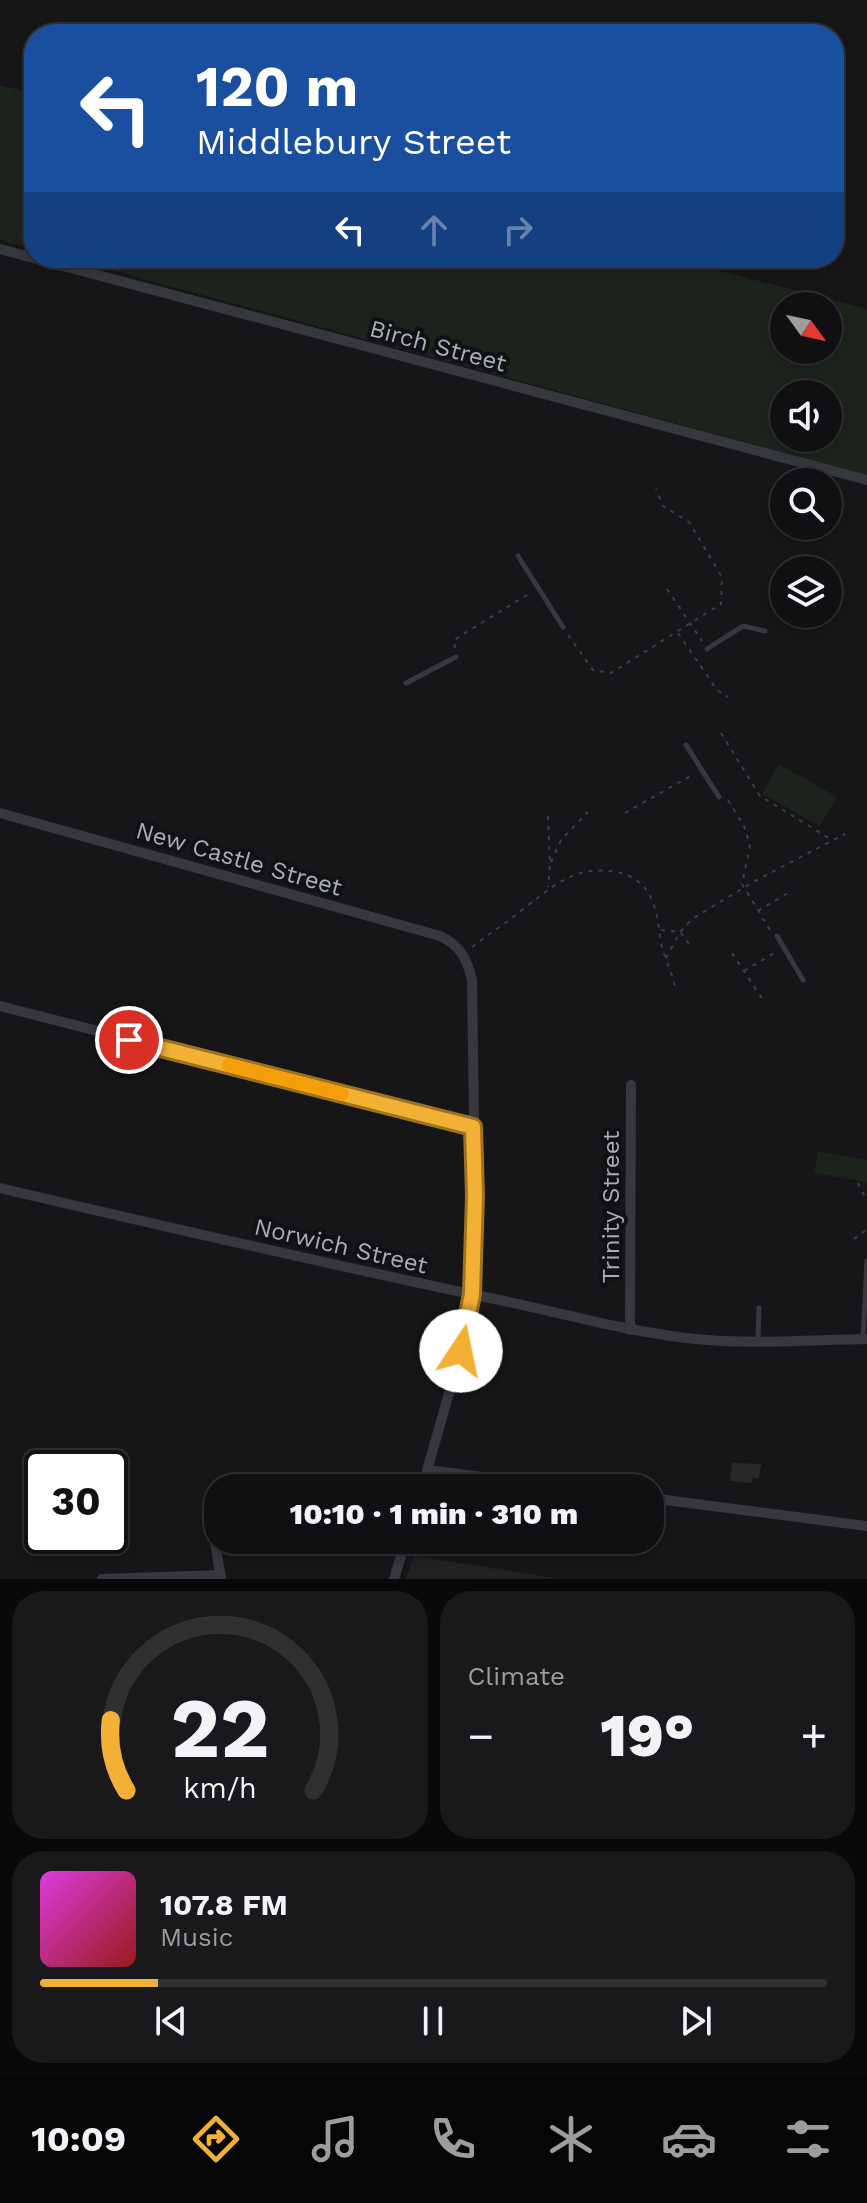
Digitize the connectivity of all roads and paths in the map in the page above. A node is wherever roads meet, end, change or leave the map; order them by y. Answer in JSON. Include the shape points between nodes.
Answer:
{"nodes":[{"id":1,"x":0,"y":249,"type":"edge"},
{"id":2,"x":24,"y":255,"type":"edge"},
{"id":3,"x":71,"y":268,"type":"edge"},
{"id":4,"x":867,"y":480,"type":"edge"},
{"id":5,"x":656,"y":489,"type":"dead end"},
{"id":6,"x":518,"y":556,"type":"dead end"},
{"id":7,"x":538,"y":587,"type":"junction"},
{"id":8,"x":667,"y":589,"type":"dead end"},
{"id":9,"x":691,"y":624,"type":"junction"},
{"id":10,"x":563,"y":627,"type":"joint"},
{"id":11,"x":765,"y":631,"type":"dead end"},
{"id":12,"x":678,"y":632,"type":"junction"},
{"id":13,"x":699,"y":636,"type":"dead end"},
{"id":14,"x":707,"y":649,"type":"dead end"},
{"id":15,"x":456,"y":657,"type":"joint"},
{"id":16,"x":406,"y":683,"type":"dead end"},
{"id":17,"x":728,"y":697,"type":"dead end"},
{"id":18,"x":721,"y":733,"type":"dead end"},
{"id":19,"x":686,"y":745,"type":"dead end"},
{"id":20,"x":702,"y":770,"type":"junction"},
{"id":21,"x":719,"y":797,"type":"joint"},
{"id":22,"x":588,"y":812,"type":"dead end"},
{"id":23,"x":0,"y":813,"type":"edge"},
{"id":24,"x":625,"y":813,"type":"dead end"},
{"id":25,"x":548,"y":816,"type":"dead end"},
{"id":26,"x":845,"y":834,"type":"dead end"},
{"id":27,"x":833,"y":840,"type":"junction"},
{"id":28,"x":550,"y":865,"type":"junction"},
{"id":29,"x":743,"y":888,"type":"junction"},
{"id":30,"x":548,"y":889,"type":"junction"},
{"id":31,"x":788,"y":893,"type":"dead end"},
{"id":32,"x":757,"y":911,"type":"junction"},
{"id":33,"x":660,"y":930,"type":"junction"},
{"id":34,"x":680,"y":932,"type":"junction"},
{"id":35,"x":777,"y":936,"type":"joint"},
{"id":36,"x":784,"y":947,"type":"junction"},
{"id":37,"x":692,"y":948,"type":"dead end"},
{"id":38,"x":463,"y":953,"type":"junction"},
{"id":39,"x":732,"y":953,"type":"dead end"},
{"id":40,"x":665,"y":961,"type":"junction"},
{"id":41,"x":744,"y":971,"type":"junction"},
{"id":42,"x":803,"y":980,"type":"dead end"},
{"id":43,"x":675,"y":990,"type":"dead end"},
{"id":44,"x":765,"y":1003,"type":"dead end"},
{"id":45,"x":0,"y":1006,"type":"edge"},
{"id":46,"x":631,"y":1085,"type":"dead end"},
{"id":47,"x":473,"y":1127,"type":"junction"},
{"id":48,"x":858,"y":1183,"type":"dead end"},
{"id":49,"x":0,"y":1188,"type":"edge"},
{"id":50,"x":867,"y":1201,"type":"edge"},
{"id":51,"x":867,"y":1229,"type":"edge"},
{"id":52,"x":854,"y":1239,"type":"dead end"},
{"id":53,"x":867,"y":1261,"type":"edge"},
{"id":54,"x":472,"y":1294,"type":"junction"},
{"id":55,"x":759,"y":1308,"type":"dead end"},
{"id":56,"x":866,"y":1308,"type":"edge"},
{"id":57,"x":630,"y":1330,"type":"junction"},
{"id":58,"x":865,"y":1339,"type":"edge"},
{"id":59,"x":758,"y":1340,"type":"junction"},
{"id":60,"x":427,"y":1470,"type":"junction"},
{"id":61,"x":426,"y":1474,"type":"edge"},
{"id":62,"x":459,"y":1474,"type":"edge"},
{"id":63,"x":664,"y":1500,"type":"edge"},
{"id":64,"x":867,"y":1526,"type":"edge"},
{"id":65,"x":217,"y":1554,"type":"edge"},
{"id":66,"x":402,"y":1554,"type":"edge"},
{"id":67,"x":221,"y":1577,"type":"edge"},
{"id":68,"x":102,"y":1579,"type":"edge"},
{"id":69,"x":394,"y":1579,"type":"edge"}],
"edges":[{"from":1,"to":2,"type":"street","name":"Birch Street"},
{"from":3,"to":4,"type":"street","name":"Birch Street"},
{"from":5,"to":9,"type":"path","via":[[663,506],[689,522],[722,577],[721,604]]},
{"from":6,"to":7,"type":"lane"},
{"from":7,"to":10,"type":"lane"},
{"from":7,"to":15,"type":"path","via":[[454,640]]},
{"from":8,"to":9,"type":"path"},
{"from":9,"to":12,"type":"path"},
{"from":9,"to":13,"type":"path"},
{"from":10,"to":12,"type":"path","via":[[587,664],[602,673],[620,670]]},
{"from":11,"to":14,"type":"lane","via":[[743,626]]},
{"from":12,"to":17,"type":"path","via":[[717,690]]},
{"from":15,"to":16,"type":"lane"},
{"from":18,"to":27,"type":"path","via":[[760,796]]},
{"from":19,"to":20,"type":"lane"},
{"from":20,"to":21,"type":"lane"},
{"from":20,"to":24,"type":"path"},
{"from":21,"to":29,"type":"path","via":[[727,799],[748,836]]},
{"from":22,"to":28,"type":"path","via":[[561,840]]},
{"from":23,"to":38,"type":"street","name":"New Castle Street","via":[[440,936]]},
{"from":25,"to":28,"type":"path"},
{"from":26,"to":27,"type":"path"},
{"from":27,"to":29,"type":"path"},
{"from":28,"to":30,"type":"path"},
{"from":29,"to":32,"type":"path"},
{"from":29,"to":34,"type":"path"},
{"from":30,"to":33,"type":"path","via":[[582,871],[633,877],[650,893]]},
{"from":30,"to":38,"type":"path"},
{"from":31,"to":32,"type":"path"},
{"from":32,"to":35,"type":"path"},
{"from":33,"to":34,"type":"path"},
{"from":33,"to":40,"type":"path"},
{"from":34,"to":37,"type":"path"},
{"from":34,"to":40,"type":"path"},
{"from":35,"to":36,"type":"lane"},
{"from":36,"to":41,"type":"path"},
{"from":36,"to":42,"type":"lane"},
{"from":38,"to":47,"type":"street","via":[[472,980]]},
{"from":39,"to":41,"type":"path"},
{"from":40,"to":43,"type":"path"},
{"from":41,"to":44,"type":"path"},
{"from":45,"to":47,"type":"street"},
{"from":46,"to":57,"type":"street","name":"Trinity Street"},
{"from":47,"to":54,"type":"street"},
{"from":48,"to":50,"type":"path"},
{"from":49,"to":54,"type":"street","name":"Norwich Street"},
{"from":51,"to":52,"type":"path"},
{"from":53,"to":56,"type":"lane"},
{"from":54,"to":57,"type":"street","name":"Norwich Street"},
{"from":54,"to":60,"type":"street"},
{"from":55,"to":59,"type":"lane"},
{"from":56,"to":58,"type":"lane"},
{"from":57,"to":59,"type":"street","name":"Norwich Street"},
{"from":58,"to":59,"type":"street","name":"Norwich Street"},
{"from":60,"to":61,"type":"street"},
{"from":60,"to":62,"type":"street"},
{"from":63,"to":64,"type":"street"},
{"from":65,"to":67,"type":"street"},
{"from":66,"to":69,"type":"street"},
{"from":67,"to":68,"type":"street"}]}
